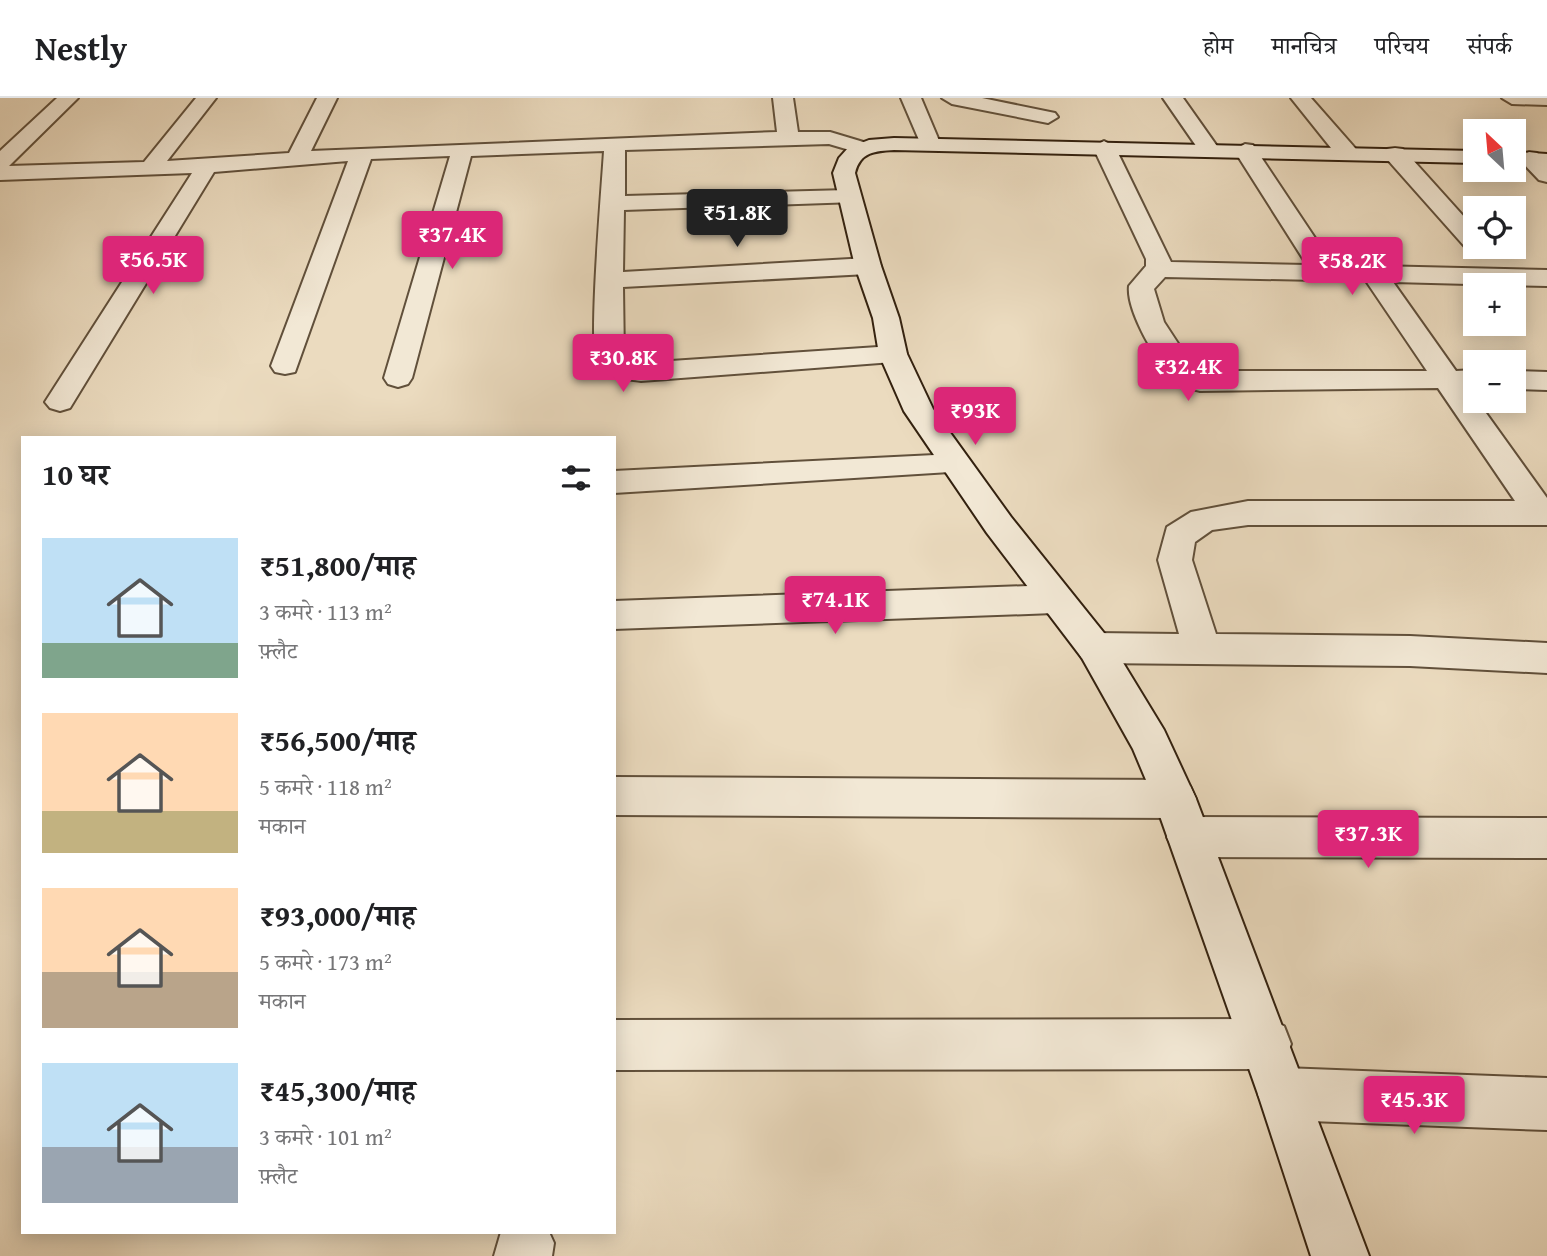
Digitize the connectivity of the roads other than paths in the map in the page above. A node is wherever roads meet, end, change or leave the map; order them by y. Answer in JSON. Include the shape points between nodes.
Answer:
{"nodes":[{"id":1,"x":68,"y":98,"type":"edge"},
{"id":2,"x":206,"y":98,"type":"edge"},
{"id":3,"x":327,"y":98,"type":"edge"},
{"id":4,"x":783,"y":98,"type":"edge"},
{"id":5,"x":911,"y":98,"type":"edge"},
{"id":6,"x":952,"y":98,"type":"edge"},
{"id":7,"x":1172,"y":98,"type":"edge"},
{"id":8,"x":1301,"y":98,"type":"edge"},
{"id":9,"x":1512,"y":98,"type":"edge"},
{"id":10,"x":1547,"y":99,"type":"edge"},
{"id":11,"x":1049,"y":120,"type":"edge"},
{"id":12,"x":788,"y":138,"type":"junction"},
{"id":13,"x":929,"y":143,"type":"junction"},
{"id":14,"x":615,"y":145,"type":"junction"},
{"id":15,"x":1104,"y":147,"type":"junction"},
{"id":16,"x":863,"y":148,"type":"junction"},
{"id":17,"x":1208,"y":149,"type":"junction"},
{"id":18,"x":1245,"y":149,"type":"junction"},
{"id":19,"x":462,"y":150,"type":"junction"},
{"id":20,"x":362,"y":153,"type":"junction"},
{"id":21,"x":1347,"y":153,"type":"junction"},
{"id":22,"x":1395,"y":154,"type":"junction"},
{"id":23,"x":1463,"y":157,"type":"edge"},
{"id":24,"x":296,"y":159,"type":"junction"},
{"id":25,"x":1530,"y":159,"type":"edge"},
{"id":26,"x":0,"y":163,"type":"edge"},
{"id":27,"x":207,"y":166,"type":"junction"},
{"id":28,"x":149,"y":169,"type":"junction"},
{"id":29,"x":0,"y":173,"type":"edge"},
{"id":30,"x":1547,"y":174,"type":"edge"},
{"id":31,"x":848,"y":197,"type":"junction"},
{"id":32,"x":614,"y":203,"type":"junction"},
{"id":33,"x":1463,"y":229,"type":"edge"},
{"id":34,"x":1490,"y":259,"type":"edge"},
{"id":35,"x":868,"y":265,"type":"junction"},
{"id":36,"x":1159,"y":269,"type":"junction"},
{"id":37,"x":1325,"y":273,"type":"junction"},
{"id":38,"x":1502,"y":273,"type":"edge"},
{"id":39,"x":1374,"y":274,"type":"junction"},
{"id":40,"x":1463,"y":276,"type":"edge"},
{"id":41,"x":1526,"y":277,"type":"edge"},
{"id":42,"x":1547,"y":278,"type":"edge"},
{"id":43,"x":608,"y":279,"type":"junction"},
{"id":44,"x":893,"y":354,"type":"junction"},
{"id":45,"x":285,"y":366,"type":"dead end"},
{"id":46,"x":398,"y":378,"type":"dead end"},
{"id":47,"x":1443,"y":378,"type":"junction"},
{"id":48,"x":1463,"y":379,"type":"edge"},
{"id":49,"x":1526,"y":380,"type":"edge"},
{"id":50,"x":1547,"y":380,"type":"edge"},
{"id":51,"x":60,"y":402,"type":"dead end"},
{"id":52,"x":954,"y":464,"type":"junction"},
{"id":53,"x":616,"y":482,"type":"edge"},
{"id":54,"x":1544,"y":513,"type":"edge"},
{"id":55,"x":1054,"y":599,"type":"junction"},
{"id":56,"x":616,"y":615,"type":"edge"},
{"id":57,"x":1095,"y":648,"type":"junction"},
{"id":58,"x":1202,"y":649,"type":"junction"},
{"id":59,"x":1547,"y":658,"type":"edge"},
{"id":60,"x":616,"y":796,"type":"edge"},
{"id":61,"x":1182,"y":818,"type":"junction"},
{"id":62,"x":1547,"y":838,"type":"edge"},
{"id":63,"x":1266,"y":1044,"type":"junction"},
{"id":64,"x":616,"y":1045,"type":"edge"},
{"id":65,"x":1284,"y":1094,"type":"junction"},
{"id":66,"x":1547,"y":1104,"type":"edge"},
{"id":67,"x":1340,"y":1256,"type":"edge"}],
"edges":[{"from":1,"to":26,"type":"street"},
{"from":2,"to":28,"type":"street"},
{"from":3,"to":24,"type":"street"},
{"from":4,"to":12,"type":"street"},
{"from":5,"to":13,"type":"street"},
{"from":6,"to":11,"type":"street"},
{"from":7,"to":17,"type":"street"},
{"from":8,"to":21,"type":"street"},
{"from":9,"to":10,"type":"street"},
{"from":11,"to":13,"type":"street"},
{"from":11,"to":15,"type":"street"},
{"from":12,"to":14,"type":"street"},
{"from":12,"to":16,"type":"street","via":[[830,138]]},
{"from":13,"to":16,"type":"street"},
{"from":14,"to":19,"type":"street"},
{"from":14,"to":32,"type":"street"},
{"from":15,"to":17,"type":"street"},
{"from":15,"to":36,"type":"street"},
{"from":16,"to":31,"type":"street","via":[[846,160]]},
{"from":17,"to":18,"type":"street"},
{"from":18,"to":21,"type":"street"},
{"from":18,"to":37,"type":"street"},
{"from":19,"to":20,"type":"street"},
{"from":19,"to":46,"type":"street"},
{"from":20,"to":24,"type":"street"},
{"from":20,"to":45,"type":"street"},
{"from":21,"to":22,"type":"street"},
{"from":22,"to":23,"type":"street"},
{"from":22,"to":33,"type":"street"},
{"from":24,"to":27,"type":"street"},
{"from":25,"to":30,"type":"street"},
{"from":27,"to":28,"type":"street"},
{"from":27,"to":51,"type":"street"},
{"from":28,"to":29,"type":"street"},
{"from":31,"to":32,"type":"street"},
{"from":31,"to":35,"type":"street"},
{"from":32,"to":43,"type":"street"},
{"from":34,"to":38,"type":"street"},
{"from":35,"to":43,"type":"street"},
{"from":35,"to":44,"type":"street"},
{"from":36,"to":37,"type":"street"},
{"from":36,"to":47,"type":"street","via":[[1140,287],[1143,304],[1186,377],[1200,382]]},
{"from":37,"to":39,"type":"street"},
{"from":39,"to":40,"type":"street"},
{"from":39,"to":47,"type":"street"},
{"from":41,"to":42,"type":"street"},
{"from":43,"to":44,"type":"street","via":[[608,354],[611,364],[622,370]]},
{"from":44,"to":52,"type":"street","via":[[919,411]]},
{"from":47,"to":48,"type":"street"},
{"from":47,"to":54,"type":"street"},
{"from":49,"to":50,"type":"street"},
{"from":52,"to":53,"type":"street"},
{"from":52,"to":55,"type":"street"},
{"from":54,"to":58,"type":"street","via":[[1248,513],[1203,520],[1179,536],[1175,559]]},
{"from":55,"to":56,"type":"street"},
{"from":55,"to":57,"type":"street"},
{"from":57,"to":58,"type":"street"},
{"from":57,"to":61,"type":"street","via":[[1144,730]]},
{"from":58,"to":59,"type":"street"},
{"from":60,"to":61,"type":"street"},
{"from":61,"to":62,"type":"street"},
{"from":61,"to":63,"type":"street"},
{"from":63,"to":64,"type":"street"},
{"from":63,"to":65,"type":"street"},
{"from":65,"to":66,"type":"street"},
{"from":65,"to":67,"type":"street"}]}
